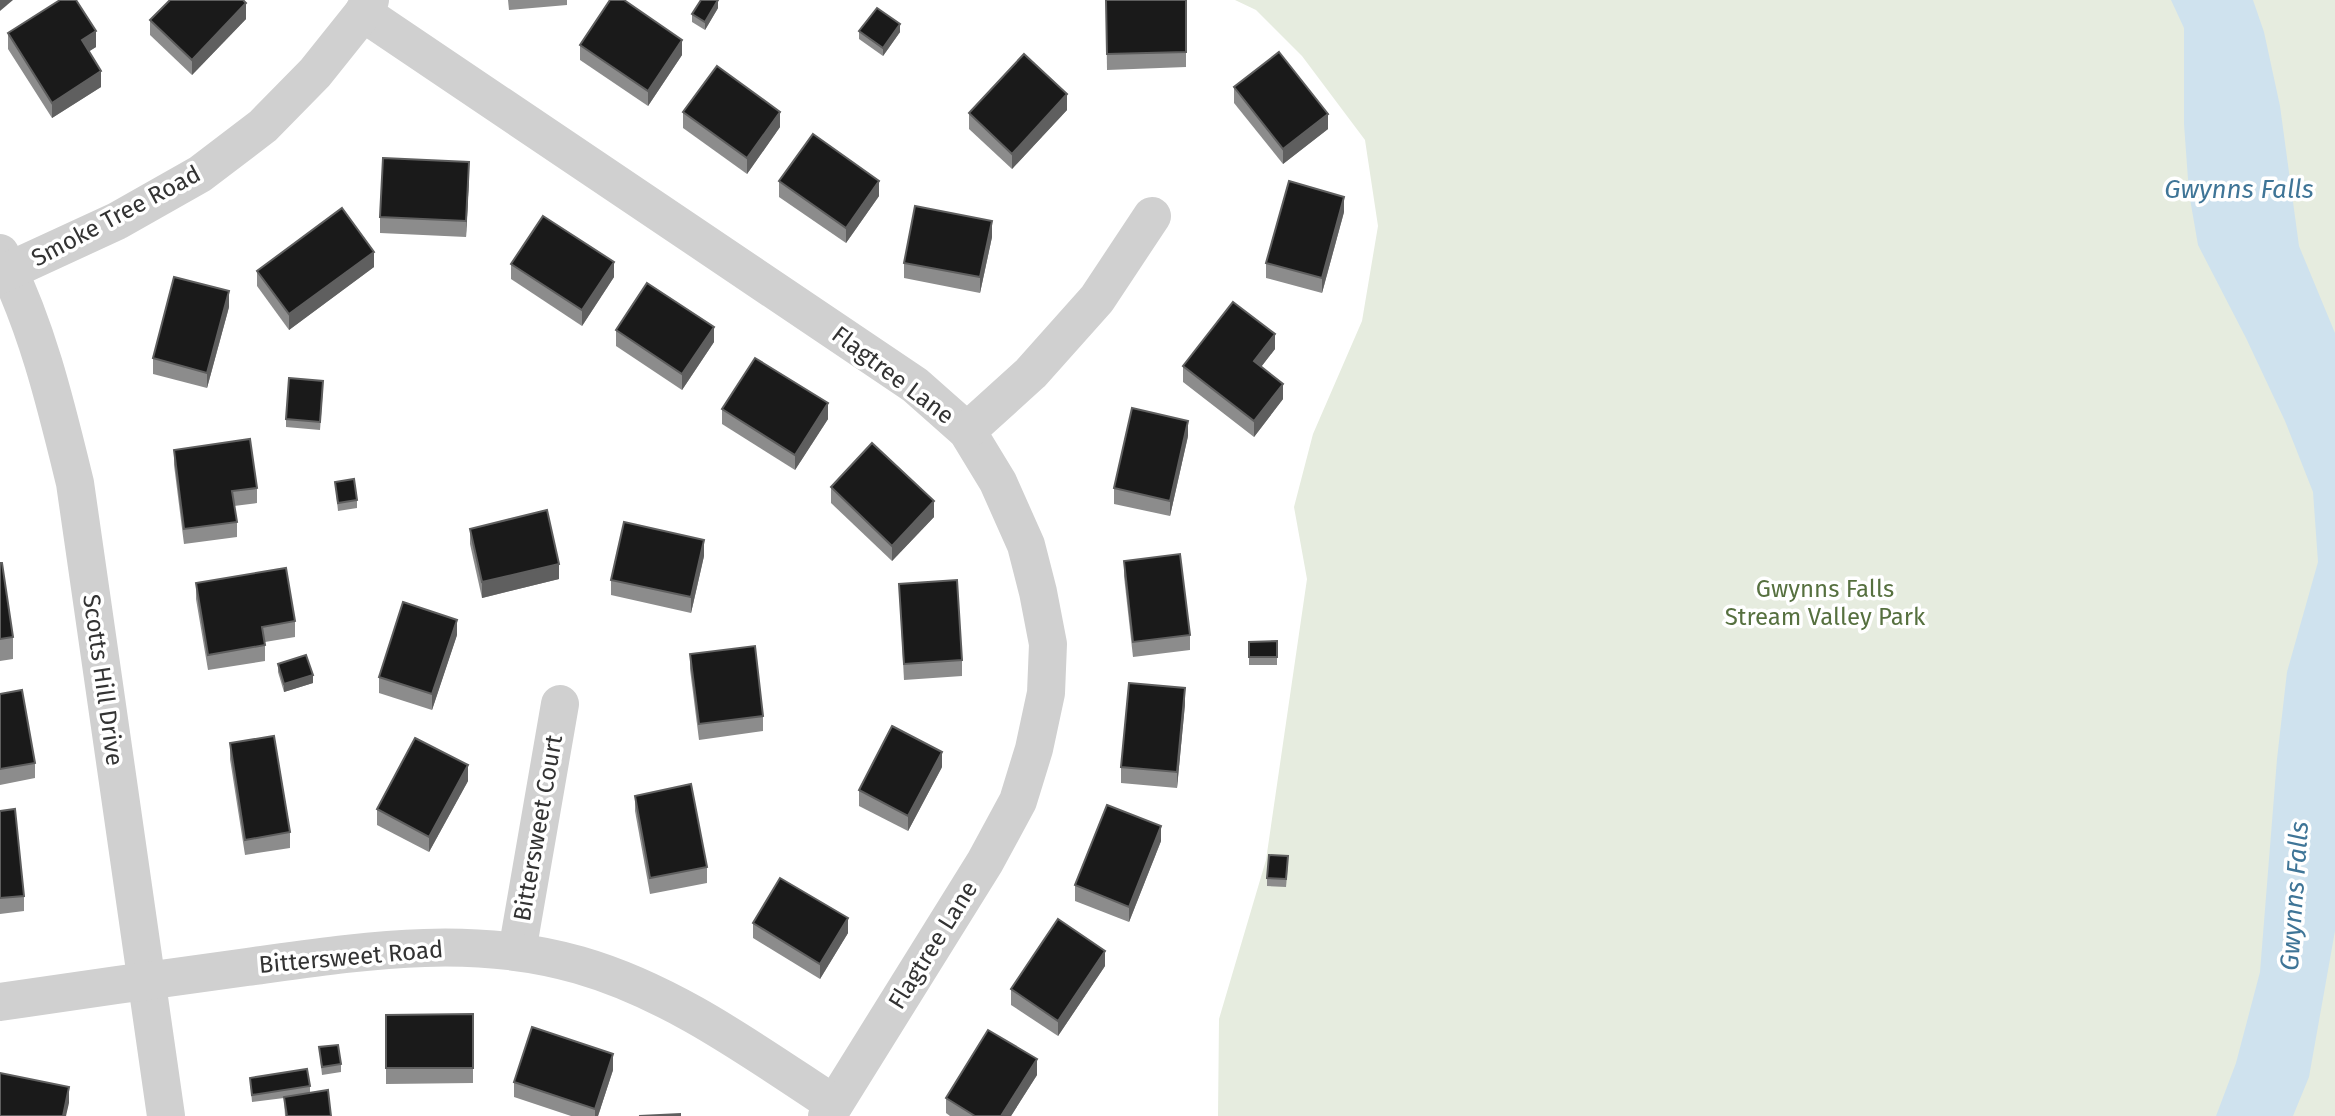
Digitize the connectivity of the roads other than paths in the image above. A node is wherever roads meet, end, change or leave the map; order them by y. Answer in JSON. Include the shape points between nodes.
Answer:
{"nodes":[{"id":1,"x":366,"y":7,"type":"edge"},
{"id":2,"x":1152,"y":216,"type":"dead end"},
{"id":3,"x":3,"y":267,"type":"edge"},
{"id":4,"x":967,"y":431,"type":"junction"},
{"id":5,"x":559,"y":704,"type":"dead end"},
{"id":6,"x":517,"y":952,"type":"junction"},
{"id":7,"x":147,"y":980,"type":"junction"},
{"id":8,"x":0,"y":1002,"type":"edge"},
{"id":9,"x":830,"y":1110,"type":"edge"},
{"id":10,"x":166,"y":1116,"type":"edge"}],
"edges":[{"from":1,"to":3,"type":"street","name":"Smoke Tree Road","via":[[315,74],[263,126],[200,174],[117,221]]},
{"from":1,"to":4,"type":"street","name":"Flagtree Lane","via":[[915,385]]},
{"from":2,"to":4,"type":"street","via":[[1097,299],[1031,373]]},
{"from":3,"to":7,"type":"street","name":"Scotts Hill Drive","via":[[36,338],[75,484]]},
{"from":4,"to":9,"type":"street","name":"Flagtree Lane","via":[[998,482],[1026,545],[1048,644],[1046,693],[1017,801],[985,862]]},
{"from":5,"to":6,"type":"street","name":"Bittersweet Court"},
{"from":6,"to":7,"type":"street","name":"Bittersweet Road","via":[[449,946],[369,950]]},
{"from":6,"to":9,"type":"street","name":"Bittersweet Road","via":[[579,965],[705,1019]]},
{"from":7,"to":8,"type":"street","name":"Bittersweet Road"},
{"from":7,"to":10,"type":"street","name":"Scotts Hill Drive"}]}
